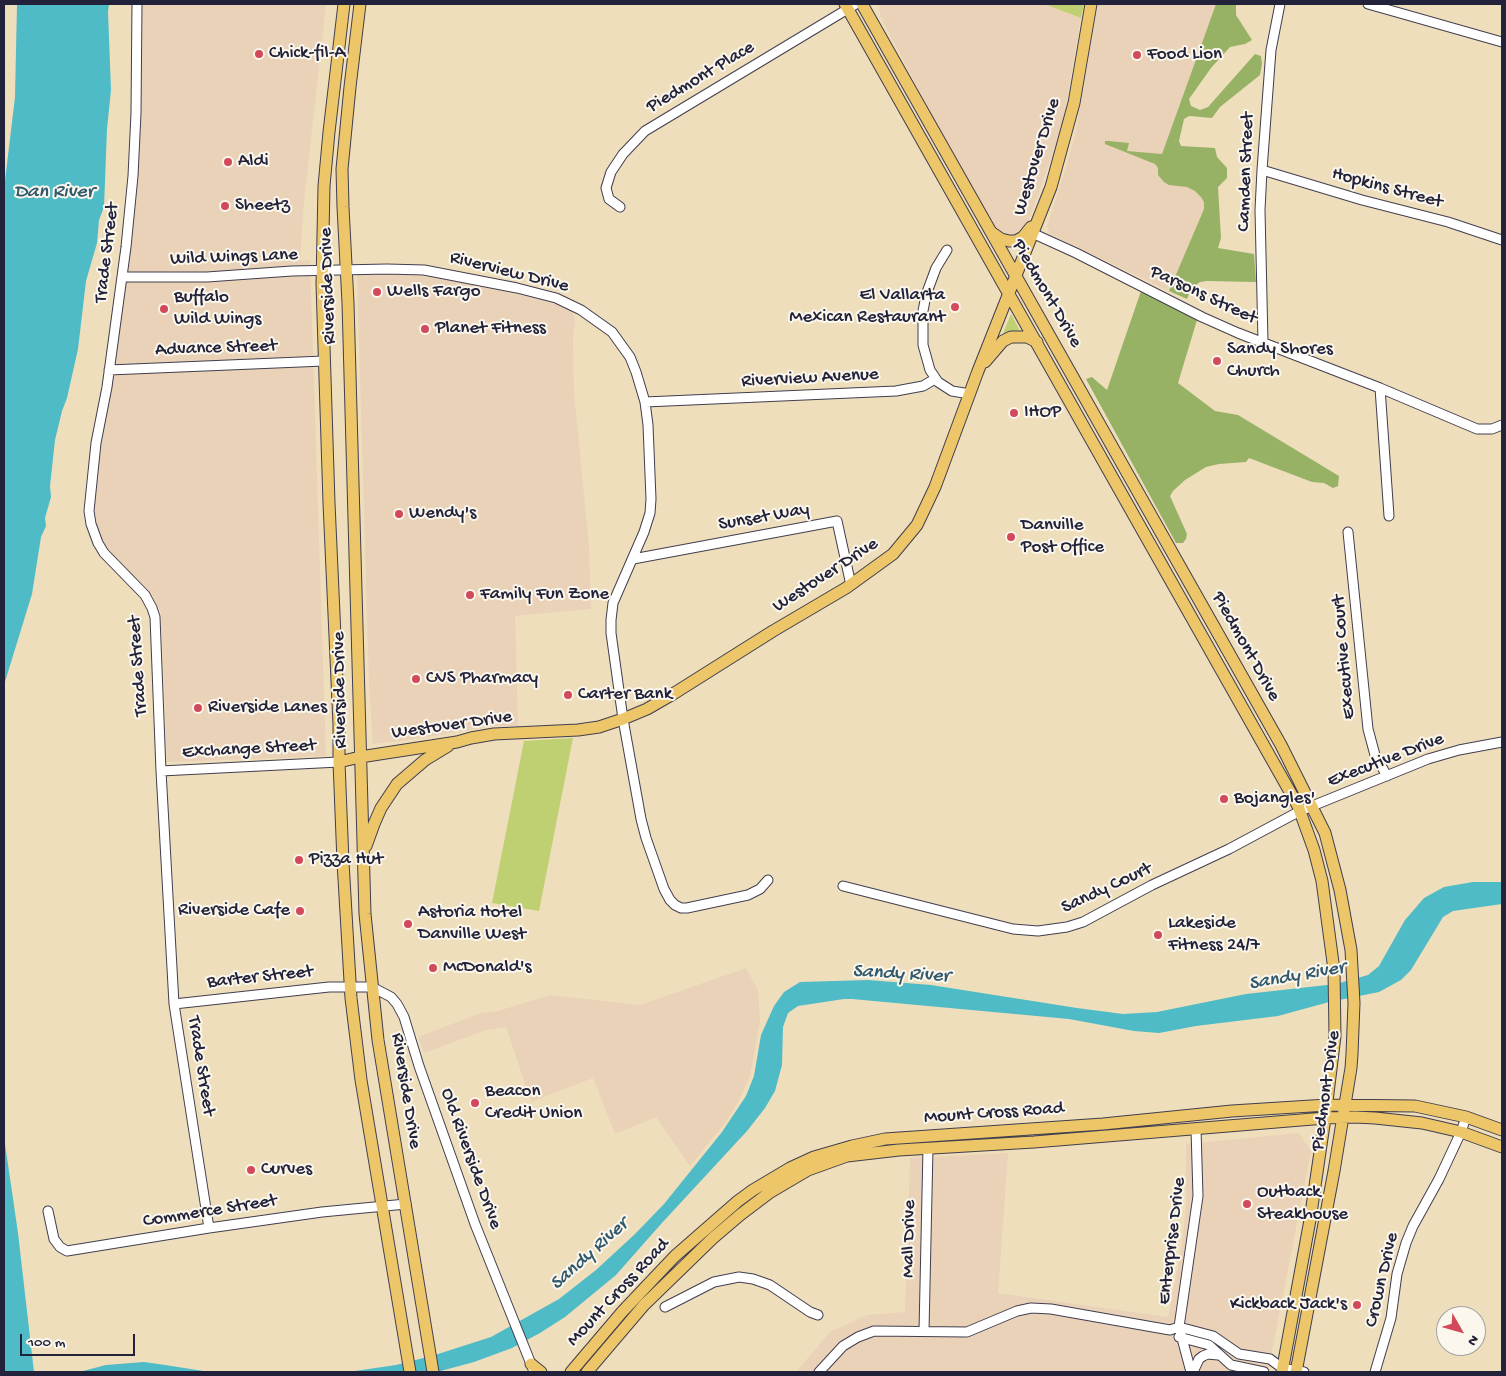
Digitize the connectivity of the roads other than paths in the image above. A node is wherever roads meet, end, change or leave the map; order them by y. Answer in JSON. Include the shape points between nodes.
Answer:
{"nodes":[{"id":1,"x":137,"y":4,"type":"edge"},
{"id":2,"x":344,"y":4,"type":"edge"},
{"id":3,"x":360,"y":4,"type":"edge"},
{"id":4,"x":862,"y":4,"type":"edge"},
{"id":5,"x":1091,"y":4,"type":"edge"},
{"id":6,"x":1280,"y":4,"type":"edge"},
{"id":7,"x":1368,"y":4,"type":"edge"},
{"id":8,"x":850,"y":6,"type":"edge"},
{"id":9,"x":1502,"y":42,"type":"edge"},
{"id":10,"x":1262,"y":170,"type":"junction"},
{"id":11,"x":620,"y":207,"type":"dead end"},
{"id":12,"x":1038,"y":218,"type":"junction"},
{"id":13,"x":990,"y":231,"type":"junction"},
{"id":14,"x":1032,"y":233,"type":"junction"},
{"id":15,"x":1502,"y":240,"type":"edge"},
{"id":16,"x":947,"y":250,"type":"dead end"},
{"id":17,"x":347,"y":270,"type":"junction"},
{"id":18,"x":322,"y":271,"type":"junction"},
{"id":19,"x":1015,"y":276,"type":"junction"},
{"id":20,"x":122,"y":277,"type":"junction"},
{"id":21,"x":1009,"y":293,"type":"junction"},
{"id":22,"x":1036,"y":342,"type":"junction"},
{"id":23,"x":1263,"y":342,"type":"junction"},
{"id":24,"x":324,"y":361,"type":"junction"},
{"id":25,"x":109,"y":370,"type":"junction"},
{"id":26,"x":978,"y":371,"type":"junction"},
{"id":27,"x":935,"y":379,"type":"junction"},
{"id":28,"x":1380,"y":388,"type":"junction"},
{"id":29,"x":970,"y":394,"type":"junction"},
{"id":30,"x":645,"y":402,"type":"junction"},
{"id":31,"x":1502,"y":425,"type":"edge"},
{"id":32,"x":1389,"y":516,"type":"dead end"},
{"id":33,"x":1348,"y":532,"type":"dead end"},
{"id":34,"x":633,"y":559,"type":"junction"},
{"id":35,"x":851,"y":585,"type":"junction"},
{"id":36,"x":624,"y":719,"type":"junction"},
{"id":37,"x":457,"y":742,"type":"junction"},
{"id":38,"x":1502,"y":742,"type":"edge"},
{"id":39,"x":360,"y":757,"type":"junction"},
{"id":40,"x":338,"y":762,"type":"junction"},
{"id":41,"x":161,"y":771,"type":"junction"},
{"id":42,"x":1387,"y":776,"type":"junction"},
{"id":43,"x":1313,"y":807,"type":"junction"},
{"id":44,"x":1300,"y":811,"type":"junction"},
{"id":45,"x":364,"y":858,"type":"junction"},
{"id":46,"x":768,"y":880,"type":"dead end"},
{"id":47,"x":843,"y":886,"type":"dead end"},
{"id":48,"x":372,"y":986,"type":"junction"},
{"id":49,"x":351,"y":987,"type":"junction"},
{"id":50,"x":174,"y":1004,"type":"junction"},
{"id":51,"x":1327,"y":1105,"type":"junction"},
{"id":52,"x":1345,"y":1105,"type":"junction"},
{"id":53,"x":1466,"y":1117,"type":"junction"},
{"id":54,"x":1325,"y":1118,"type":"junction"},
{"id":55,"x":1342,"y":1118,"type":"junction"},
{"id":56,"x":1196,"y":1129,"type":"junction"},
{"id":57,"x":1502,"y":1130,"type":"edge"},
{"id":58,"x":1461,"y":1132,"type":"junction"},
{"id":59,"x":1502,"y":1146,"type":"edge"},
{"id":60,"x":928,"y":1148,"type":"junction"},
{"id":61,"x":406,"y":1204,"type":"junction"},
{"id":62,"x":383,"y":1205,"type":"junction"},
{"id":63,"x":48,"y":1211,"type":"dead end"},
{"id":64,"x":209,"y":1228,"type":"junction"},
{"id":65,"x":665,"y":1308,"type":"dead end"},
{"id":66,"x":818,"y":1315,"type":"dead end"},
{"id":67,"x":1174,"y":1328,"type":"junction"},
{"id":68,"x":924,"y":1331,"type":"junction"},
{"id":69,"x":1181,"y":1339,"type":"junction"},
{"id":70,"x":1218,"y":1355,"type":"junction"},
{"id":71,"x":532,"y":1365,"type":"edge"},
{"id":72,"x":1282,"y":1370,"type":"edge"},
{"id":73,"x":410,"y":1372,"type":"edge"},
{"id":74,"x":433,"y":1372,"type":"edge"},
{"id":75,"x":540,"y":1372,"type":"edge"},
{"id":76,"x":571,"y":1372,"type":"edge"},
{"id":77,"x":587,"y":1372,"type":"edge"},
{"id":78,"x":819,"y":1372,"type":"edge"},
{"id":79,"x":1192,"y":1372,"type":"edge"},
{"id":80,"x":1264,"y":1372,"type":"edge"},
{"id":81,"x":1269,"y":1372,"type":"edge"},
{"id":82,"x":1299,"y":1372,"type":"edge"},
{"id":83,"x":1375,"y":1372,"type":"edge"}],
"edges":[{"from":1,"to":20,"type":"street","name":"Trade Street","via":[[133,176]]},
{"from":2,"to":18,"type":"main road","name":"Riverside Drive","via":[[326,168]]},
{"from":3,"to":17,"type":"main road","name":"Riverside Drive","via":[[342,169]]},
{"from":4,"to":13,"type":"main road","name":"Piedmont Drive"},
{"from":5,"to":12,"type":"main road","name":"Westover Drive","via":[[1072,111],[1059,161]]},
{"from":6,"to":10,"type":"street","name":"Camden Street","via":[[1270,58]]},
{"from":7,"to":9,"type":"street"},
{"from":8,"to":11,"type":"street","name":"Piedmont Place","via":[[644,131],[611,172],[606,188],[609,199]]},
{"from":8,"to":21,"type":"main road","name":"Piedmont Drive"},
{"from":10,"to":15,"type":"street","name":"Hopkins Street"},
{"from":10,"to":23,"type":"street","name":"Camden Street"},
{"from":12,"to":13,"type":"main road","via":[[1016,241],[1001,239]]},
{"from":12,"to":14,"type":"main road","name":"Westover Drive"},
{"from":13,"to":19,"type":"main road","name":"Piedmont Drive"},
{"from":14,"to":19,"type":"main road","name":"Westover Drive"},
{"from":14,"to":23,"type":"street","name":"Parsons Street","via":[[1202,317]]},
{"from":16,"to":27,"type":"street","via":[[930,282],[922,330],[924,351]]},
{"from":17,"to":18,"type":"street","name":"Wild Wings Lane"},
{"from":17,"to":30,"type":"street","name":"Riverview Drive","via":[[424,270],[517,288],[569,303],[612,332],[622,344],[636,372]]},
{"from":17,"to":39,"type":"main road","name":"Riverside Drive"},
{"from":18,"to":20,"type":"street","name":"Wild Wings Lane","via":[[207,277]]},
{"from":18,"to":24,"type":"main road","name":"Riverside Drive"},
{"from":19,"to":21,"type":"main road","name":"Westover Drive"},
{"from":19,"to":43,"type":"main road","name":"Piedmont Drive"},
{"from":20,"to":25,"type":"street","name":"Trade Street"},
{"from":21,"to":22,"type":"main road","name":"Piedmont Drive"},
{"from":21,"to":26,"type":"main road","name":"Westover Drive"},
{"from":22,"to":26,"type":"main road","via":[[1019,336],[1003,341]]},
{"from":22,"to":44,"type":"main road","name":"Piedmont Drive"},
{"from":23,"to":28,"type":"street","name":"Parsons Street"},
{"from":24,"to":25,"type":"street","name":"Advance Street"},
{"from":24,"to":40,"type":"main road","name":"Riverside Drive"},
{"from":25,"to":41,"type":"street","name":"Trade Street","via":[[89,511],[101,548],[145,595],[155,618]]},
{"from":26,"to":29,"type":"main road","name":"Westover Drive"},
{"from":27,"to":29,"type":"street","via":[[952,391]]},
{"from":27,"to":30,"type":"street","name":"Riverview Avenue","via":[[923,386],[896,391]]},
{"from":28,"to":31,"type":"street","name":"Parsons Street","via":[[1477,429],[1492,430]]},
{"from":28,"to":32,"type":"street"},
{"from":29,"to":35,"type":"main road","name":"Westover Drive","via":[[917,525],[893,554]]},
{"from":30,"to":34,"type":"street","name":"Riverview Drive","via":[[650,514]]},
{"from":33,"to":42,"type":"street","name":"Executive Court","via":[[1368,729],[1375,756]]},
{"from":34,"to":35,"type":"street","name":"Sunset Way","via":[[837,521]]},
{"from":34,"to":36,"type":"street","name":"Riverview Drive","via":[[614,603],[611,620]]},
{"from":35,"to":36,"type":"main road","name":"Westover Drive","via":[[647,710]]},
{"from":36,"to":37,"type":"main road","name":"Westover Drive","via":[[578,730],[494,734]]},
{"from":36,"to":46,"type":"street","name":"Riverview Drive","via":[[641,819],[670,900],[687,908],[748,895]]},
{"from":37,"to":39,"type":"main road","name":"Westover Drive"},
{"from":37,"to":45,"type":"main road","via":[[425,760],[397,784],[381,808]]},
{"from":38,"to":42,"type":"street","name":"Executive Drive","via":[[1447,753]]},
{"from":39,"to":40,"type":"main road","name":"Westover Drive"},
{"from":39,"to":45,"type":"main road","name":"Riverside Drive"},
{"from":40,"to":41,"type":"street","name":"Exchange Street"},
{"from":40,"to":49,"type":"main road","name":"Riverside Drive"},
{"from":41,"to":50,"type":"street","name":"Trade Street"},
{"from":42,"to":43,"type":"street","name":"Executive Drive"},
{"from":43,"to":44,"type":"street","name":"Sandy Court"},
{"from":43,"to":52,"type":"main road","name":"Piedmont Drive","via":[[1333,858],[1353,973],[1351,1068]]},
{"from":44,"to":47,"type":"street","name":"Sandy Court","via":[[1083,922],[1051,930],[1013,929]]},
{"from":44,"to":51,"type":"main road","name":"Piedmont Drive","via":[[1322,881],[1336,988],[1335,1036]]},
{"from":45,"to":48,"type":"main road","name":"Riverside Drive"},
{"from":48,"to":49,"type":"street"},
{"from":48,"to":61,"type":"main road","name":"Riverside Drive"},
{"from":48,"to":71,"type":"street","name":"Old Riverside Drive","via":[[391,997],[404,1016],[470,1209]]},
{"from":49,"to":50,"type":"street","name":"Barter Street"},
{"from":49,"to":62,"type":"main road","name":"Riverside Drive","via":[[362,1080]]},
{"from":50,"to":64,"type":"street","name":"Trade Street"},
{"from":51,"to":52,"type":"main road","name":"Mount Cross Road"},
{"from":51,"to":54,"type":"main road","name":"Piedmont Drive"},
{"from":51,"to":76,"type":"main road","name":"Mount Cross Road","via":[[884,1139],[814,1157],[753,1190],[712,1223],[656,1276]]},
{"from":52,"to":53,"type":"main road","name":"Mount Cross Road","via":[[1415,1106]]},
{"from":52,"to":55,"type":"main road","name":"Piedmont Drive"},
{"from":53,"to":57,"type":"main road","name":"Mount Cross Road"},
{"from":53,"to":58,"type":"street","name":"Crown Drive"},
{"from":54,"to":55,"type":"main road","name":"Mount Cross Road"},
{"from":54,"to":56,"type":"main road","name":"Mount Cross Road"},
{"from":54,"to":72,"type":"main road","name":"Piedmont Drive"},
{"from":55,"to":58,"type":"main road","name":"Mount Cross Road","via":[[1405,1121]]},
{"from":55,"to":82,"type":"main road","name":"Piedmont Drive"},
{"from":56,"to":60,"type":"main road","name":"Mount Cross Road"},
{"from":56,"to":67,"type":"street","name":"Enterprise Drive","via":[[1198,1196]]},
{"from":58,"to":59,"type":"main road","name":"Mount Cross Road"},
{"from":58,"to":83,"type":"street","name":"Crown Drive","via":[[1406,1243],[1390,1325]]},
{"from":60,"to":68,"type":"street","name":"Mall Drive"},
{"from":60,"to":77,"type":"main road","name":"Mount Cross Road","via":[[847,1156],[808,1170],[769,1193],[713,1238],[649,1300]]},
{"from":61,"to":62,"type":"street","name":"Commerce Street"},
{"from":61,"to":74,"type":"main road","name":"Riverside Drive"},
{"from":62,"to":64,"type":"street","name":"Commerce Street"},
{"from":62,"to":73,"type":"main road","name":"Riverside Drive"},
{"from":63,"to":64,"type":"street","name":"Commerce Street","via":[[54,1239],[67,1251]]},
{"from":65,"to":66,"type":"street","via":[[714,1282],[739,1277],[770,1284]]},
{"from":67,"to":68,"type":"street","via":[[1038,1308],[1018,1311],[967,1332]]},
{"from":67,"to":69,"type":"street","name":"Enterprise Drive"},
{"from":67,"to":72,"type":"street","via":[[1209,1334],[1237,1353],[1270,1359]]},
{"from":68,"to":78,"type":"street","via":[[880,1330],[865,1334],[843,1346]]},
{"from":69,"to":70,"type":"street","via":[[1205,1343]]},
{"from":69,"to":79,"type":"street","name":"Enterprise Drive"},
{"from":70,"to":79,"type":"street","via":[[1202,1356]]},
{"from":70,"to":80,"type":"street","via":[[1234,1366]]},
{"from":71,"to":75,"type":"main road"},
{"from":72,"to":81,"type":"street"},
{"from":72,"to":82,"type":"street"}]}
